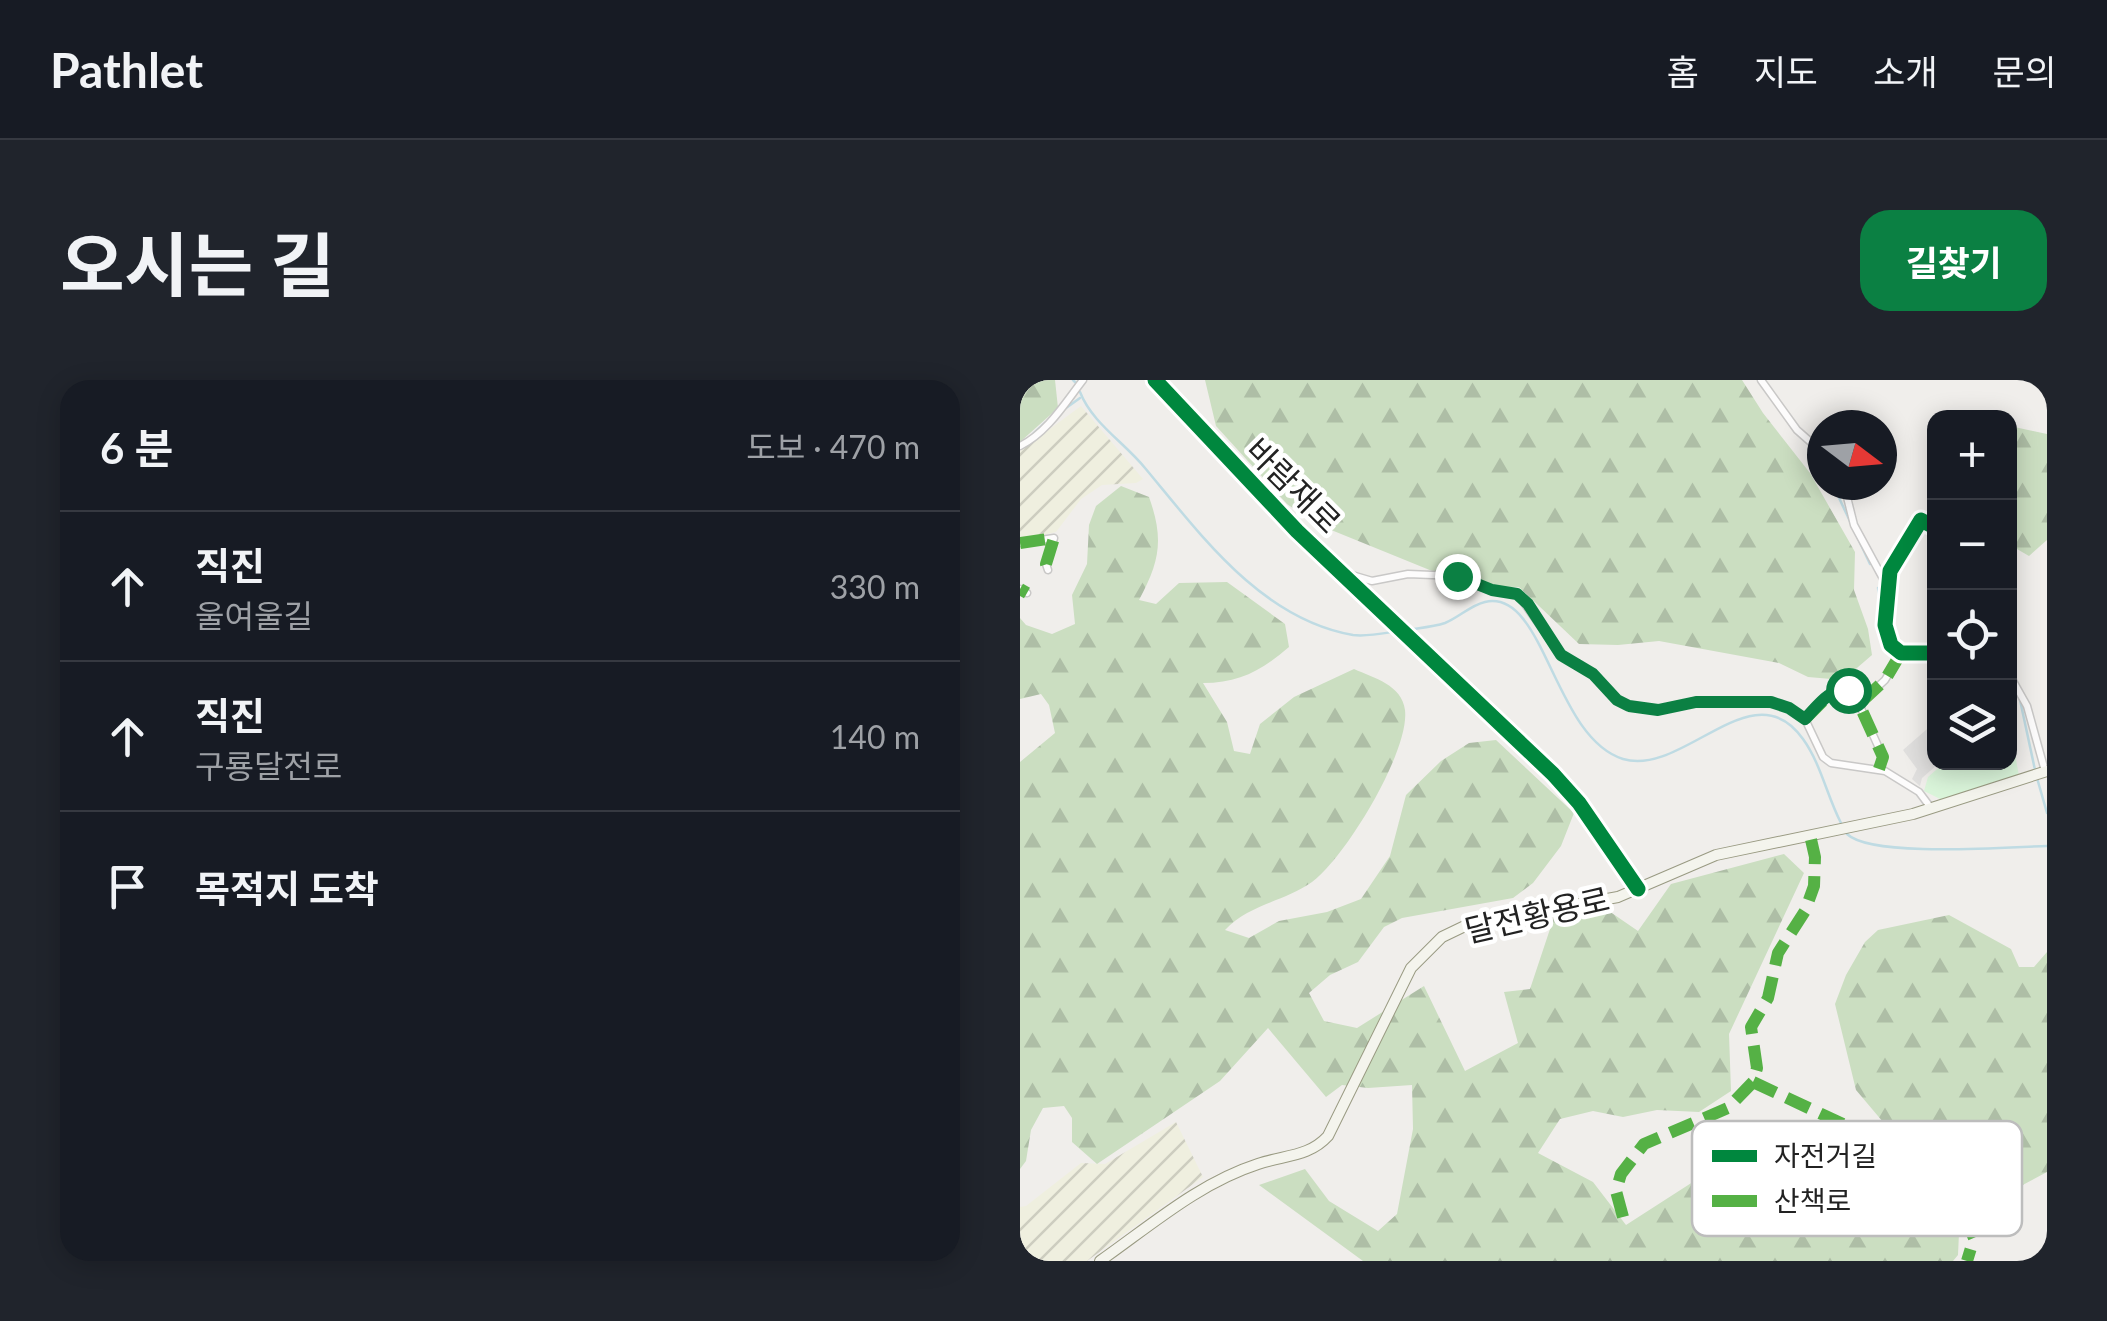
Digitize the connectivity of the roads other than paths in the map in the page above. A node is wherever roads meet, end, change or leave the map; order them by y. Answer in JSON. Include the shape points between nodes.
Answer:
{"nodes":[{"id":1,"x":1083,"y":380,"type":"edge"},
{"id":2,"x":1155,"y":380,"type":"edge"},
{"id":3,"x":1761,"y":380,"type":"edge"},
{"id":4,"x":1807,"y":439,"type":"edge"},
{"id":5,"x":1020,"y":446,"type":"edge"},
{"id":6,"x":1848,"y":500,"type":"edge"},
{"id":7,"x":1927,"y":524,"type":"edge"},
{"id":8,"x":1020,"y":543,"type":"edge"},
{"id":9,"x":1048,"y":570,"type":"dead end"},
{"id":10,"x":1342,"y":572,"type":"junction"},
{"id":11,"x":1888,"y":590,"type":"junction"},
{"id":12,"x":1927,"y":653,"type":"edge"},
{"id":13,"x":1900,"y":655,"type":"junction"},
{"id":14,"x":2013,"y":680,"type":"edge"},
{"id":15,"x":1859,"y":706,"type":"junction"},
{"id":16,"x":1805,"y":719,"type":"junction"},
{"id":17,"x":1879,"y":769,"type":"junction"},
{"id":18,"x":2040,"y":773,"type":"edge"},
{"id":19,"x":1932,"y":809,"type":"junction"},
{"id":20,"x":1638,"y":889,"type":"junction"},
{"id":21,"x":1100,"y":1261,"type":"edge"}],
"edges":[{"from":1,"to":5,"type":"street"},
{"from":2,"to":10,"type":"main road","name":"바람재로"},
{"from":3,"to":4,"type":"street"},
{"from":6,"to":11,"type":"street"},
{"from":7,"to":11,"type":"street","via":[[1921,520],[1890,571]]},
{"from":8,"to":9,"type":"street","via":[[1054,538]]},
{"from":10,"to":16,"type":"street","via":[[1372,581],[1457,576],[1517,594],[1561,655],[1629,706],[1771,702]]},
{"from":10,"to":20,"type":"main road","name":"바람재로","via":[[1579,803]]},
{"from":11,"to":13,"type":"street","via":[[1887,638]]},
{"from":12,"to":13,"type":"street"},
{"from":13,"to":15,"type":"street"},
{"from":14,"to":18,"type":"street","via":[[2027,706]]},
{"from":15,"to":16,"type":"street","via":[[1841,689]]},
{"from":15,"to":17,"type":"street","via":[[1883,757]]},
{"from":16,"to":17,"type":"street","via":[[1832,763]]},
{"from":17,"to":19,"type":"street","via":[[1909,784]]},
{"from":18,"to":19,"type":"main road","name":"달전황용로"},
{"from":19,"to":20,"type":"main road","name":"달전황용로","via":[[1716,856]]},
{"from":20,"to":21,"type":"main road","name":"달전황용로","via":[[1469,924],[1442,937],[1410,968],[1328,1136],[1316,1148],[1259,1163],[1198,1192]]}]}
